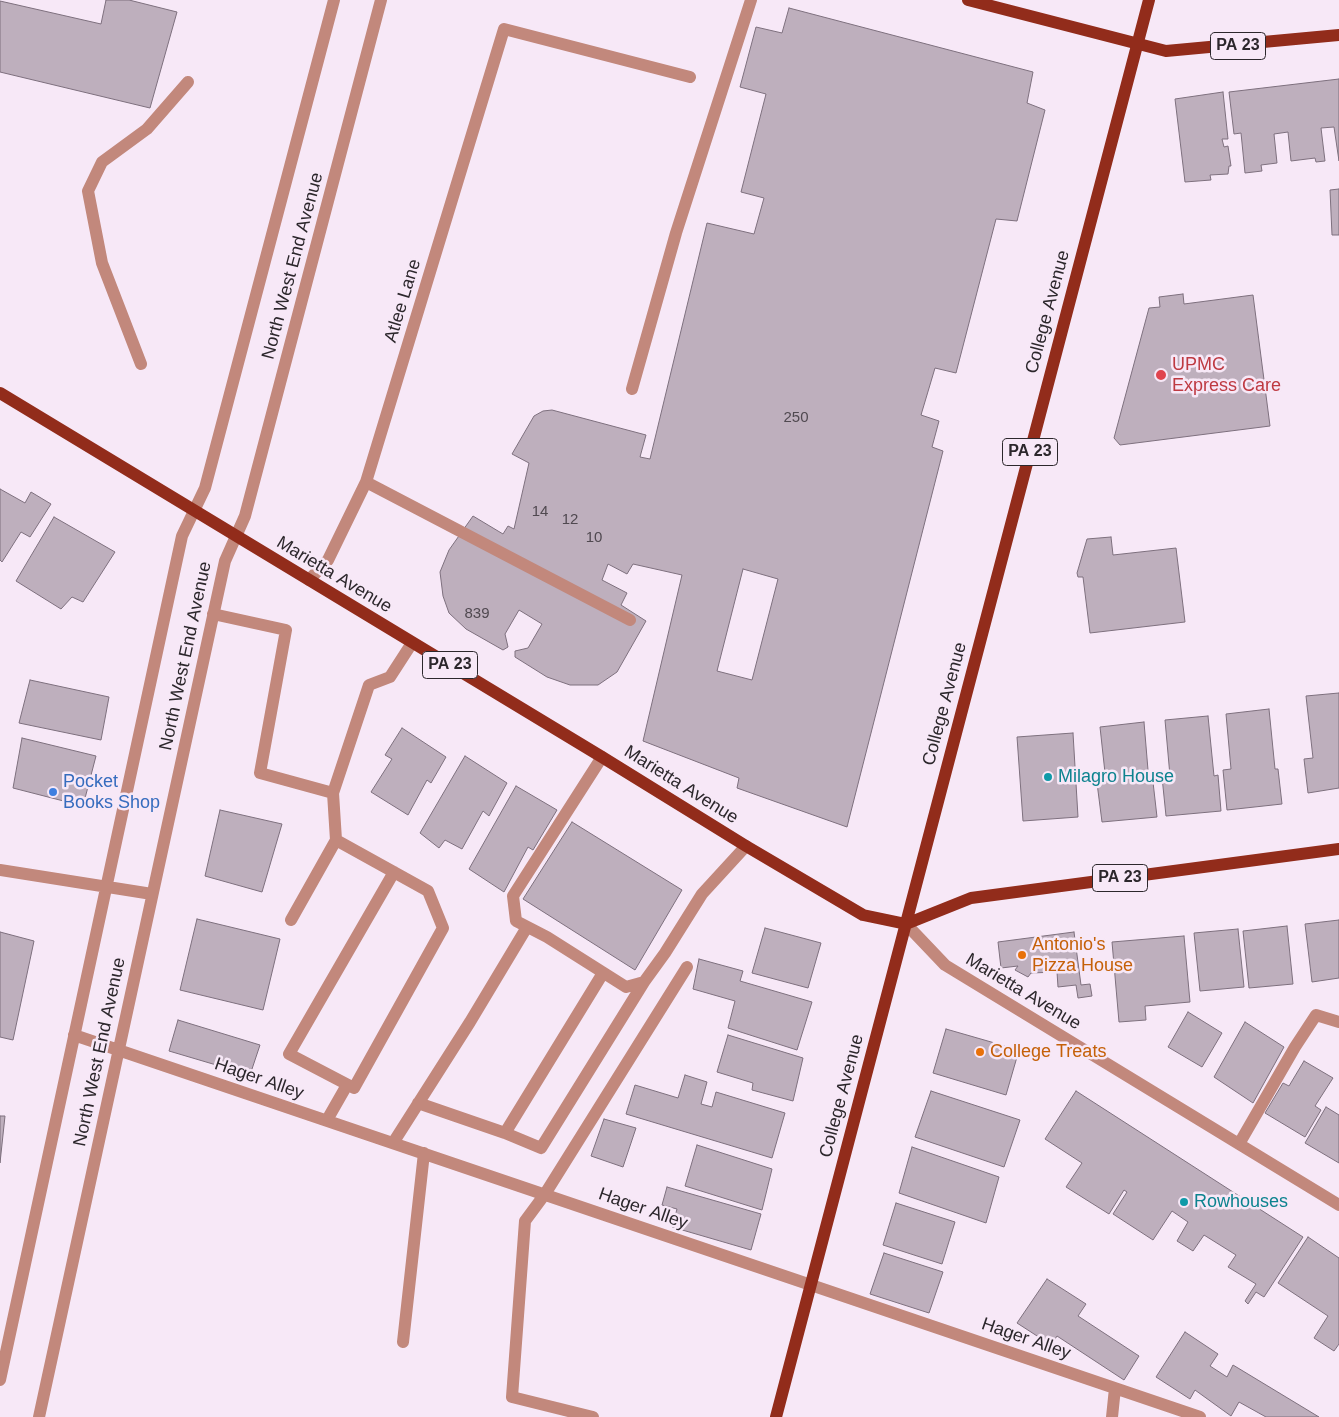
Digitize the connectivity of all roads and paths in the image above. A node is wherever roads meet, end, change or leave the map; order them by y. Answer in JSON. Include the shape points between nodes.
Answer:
{"nodes":[{"id":1,"x":334,"y":0,"type":"edge"},
{"id":2,"x":381,"y":0,"type":"edge"},
{"id":3,"x":751,"y":0,"type":"edge"},
{"id":4,"x":968,"y":0,"type":"edge"},
{"id":5,"x":1149,"y":0,"type":"edge"},
{"id":6,"x":1339,"y":36,"type":"edge"},
{"id":7,"x":1137,"y":44,"type":"junction"},
{"id":8,"x":690,"y":77,"type":"dead end"},
{"id":9,"x":188,"y":82,"type":"dead end"},
{"id":10,"x":141,"y":364,"type":"dead end"},
{"id":11,"x":632,"y":389,"type":"dead end"},
{"id":12,"x":0,"y":393,"type":"edge"},
{"id":13,"x":366,"y":482,"type":"junction"},
{"id":14,"x":194,"y":511,"type":"junction"},
{"id":15,"x":236,"y":536,"type":"junction"},
{"id":16,"x":309,"y":580,"type":"junction"},
{"id":17,"x":213,"y":614,"type":"junction"},
{"id":18,"x":630,"y":620,"type":"dead end"},
{"id":19,"x":412,"y":643,"type":"junction"},
{"id":20,"x":602,"y":757,"type":"junction"},
{"id":21,"x":333,"y":793,"type":"junction"},
{"id":22,"x":336,"y":840,"type":"junction"},
{"id":23,"x":746,"y":846,"type":"junction"},
{"id":24,"x":1339,"y":849,"type":"edge"},
{"id":25,"x":0,"y":870,"type":"edge"},
{"id":26,"x":394,"y":872,"type":"junction"},
{"id":27,"x":106,"y":887,"type":"junction"},
{"id":28,"x":152,"y":894,"type":"junction"},
{"id":29,"x":291,"y":920,"type":"dead end"},
{"id":30,"x":906,"y":924,"type":"junction"},
{"id":31,"x":527,"y":926,"type":"junction"},
{"id":32,"x":687,"y":967,"type":"dead end"},
{"id":33,"x":604,"y":973,"type":"junction"},
{"id":34,"x":644,"y":982,"type":"junction"},
{"id":35,"x":1339,"y":1022,"type":"edge"},
{"id":36,"x":74,"y":1035,"type":"junction"},
{"id":37,"x":119,"y":1050,"type":"junction"},
{"id":38,"x":347,"y":1085,"type":"junction"},
{"id":39,"x":418,"y":1103,"type":"junction"},
{"id":40,"x":327,"y":1120,"type":"junction"},
{"id":41,"x":505,"y":1133,"type":"junction"},
{"id":42,"x":393,"y":1143,"type":"junction"},
{"id":43,"x":1239,"y":1144,"type":"junction"},
{"id":44,"x":424,"y":1153,"type":"junction"},
{"id":45,"x":545,"y":1194,"type":"junction"},
{"id":46,"x":1339,"y":1205,"type":"edge"},
{"id":47,"x":811,"y":1284,"type":"junction"},
{"id":48,"x":403,"y":1342,"type":"dead end"},
{"id":49,"x":0,"y":1380,"type":"edge"},
{"id":50,"x":1115,"y":1388,"type":"junction"},
{"id":51,"x":39,"y":1417,"type":"edge"},
{"id":52,"x":593,"y":1417,"type":"edge"},
{"id":53,"x":776,"y":1417,"type":"edge"},
{"id":54,"x":1112,"y":1417,"type":"edge"},
{"id":55,"x":1200,"y":1417,"type":"edge"}],
"edges":[{"from":1,"to":14,"type":"street","name":"North West End Avenue","via":[[205,488]]},
{"from":2,"to":15,"type":"street","name":"North West End Avenue","via":[[247,506]]},
{"from":3,"to":11,"type":"street","via":[[676,233]]},
{"from":4,"to":7,"type":"main road"},
{"from":5,"to":7,"type":"main road","name":"College Avenue"},
{"from":6,"to":7,"type":"main road","number":"PA 23","via":[[1176,51]]},
{"from":7,"to":30,"type":"main road","name":"College Avenue","number":"PA 23"},
{"from":8,"to":13,"type":"street","name":"Atlee Lane","via":[[504,29]]},
{"from":9,"to":10,"type":"street","via":[[148,129],[102,162],[88,191],[102,263]]},
{"from":12,"to":14,"type":"main road","name":"Marietta Avenue","number":"PA 23"},
{"from":13,"to":16,"type":"street","via":[[328,560]]},
{"from":13,"to":18,"type":"street"},
{"from":14,"to":15,"type":"main road","name":"Marietta Avenue","number":"PA 23"},
{"from":14,"to":27,"type":"street","name":"North West End Avenue","via":[[182,536]]},
{"from":15,"to":16,"type":"main road","name":"Marietta Avenue","number":"PA 23"},
{"from":15,"to":17,"type":"street","name":"North West End Avenue","via":[[224,561]]},
{"from":16,"to":19,"type":"main road","name":"Marietta Avenue","number":"PA 23"},
{"from":17,"to":21,"type":"street","via":[[286,630],[260,773]]},
{"from":17,"to":28,"type":"street","name":"North West End Avenue"},
{"from":19,"to":20,"type":"main road","name":"Marietta Avenue","number":"PA 23"},
{"from":19,"to":21,"type":"street","via":[[390,677],[369,685]]},
{"from":20,"to":23,"type":"main road","name":"Marietta Avenue","number":"PA 23"},
{"from":20,"to":31,"type":"street","via":[[513,896],[516,921]]},
{"from":21,"to":22,"type":"street"},
{"from":22,"to":26,"type":"street"},
{"from":22,"to":29,"type":"street"},
{"from":23,"to":30,"type":"main road","name":"Marietta Avenue","number":"PA 23","via":[[863,914]]},
{"from":23,"to":34,"type":"street","via":[[702,894]]},
{"from":24,"to":30,"type":"main road","number":"PA 23","via":[[971,898]]},
{"from":25,"to":27,"type":"street"},
{"from":26,"to":38,"type":"street","via":[[428,891],[444,928],[354,1088]]},
{"from":26,"to":38,"type":"street","via":[[289,1054]]},
{"from":27,"to":28,"type":"street"},
{"from":27,"to":36,"type":"street","name":"North West End Avenue"},
{"from":28,"to":37,"type":"street","name":"North West End Avenue"},
{"from":30,"to":43,"type":"street","name":"Marietta Avenue","via":[[945,965]]},
{"from":30,"to":47,"type":"main road","name":"College Avenue"},
{"from":31,"to":33,"type":"street"},
{"from":31,"to":39,"type":"street"},
{"from":32,"to":45,"type":"street"},
{"from":33,"to":34,"type":"street","via":[[626,987]]},
{"from":33,"to":41,"type":"street"},
{"from":34,"to":41,"type":"street","via":[[541,1148]]},
{"from":35,"to":43,"type":"street","via":[[1316,1015]]},
{"from":36,"to":37,"type":"street","name":"Hager Alley"},
{"from":36,"to":49,"type":"street","name":"North West End Avenue"},
{"from":37,"to":40,"type":"street","name":"Hager Alley"},
{"from":37,"to":51,"type":"street","name":"North West End Avenue"},
{"from":38,"to":40,"type":"street"},
{"from":39,"to":41,"type":"street"},
{"from":39,"to":42,"type":"street"},
{"from":40,"to":42,"type":"street","name":"Hager Alley"},
{"from":42,"to":44,"type":"street","name":"Hager Alley"},
{"from":43,"to":46,"type":"street","name":"Marietta Avenue"},
{"from":44,"to":45,"type":"street","name":"Hager Alley"},
{"from":44,"to":48,"type":"street"},
{"from":45,"to":47,"type":"street","name":"Hager Alley"},
{"from":45,"to":52,"type":"street","via":[[525,1220],[512,1397]]},
{"from":47,"to":50,"type":"street","name":"Hager Alley"},
{"from":47,"to":53,"type":"main road","name":"College Avenue"},
{"from":50,"to":54,"type":"street"},
{"from":50,"to":55,"type":"street","name":"Hager Alley"}]}
